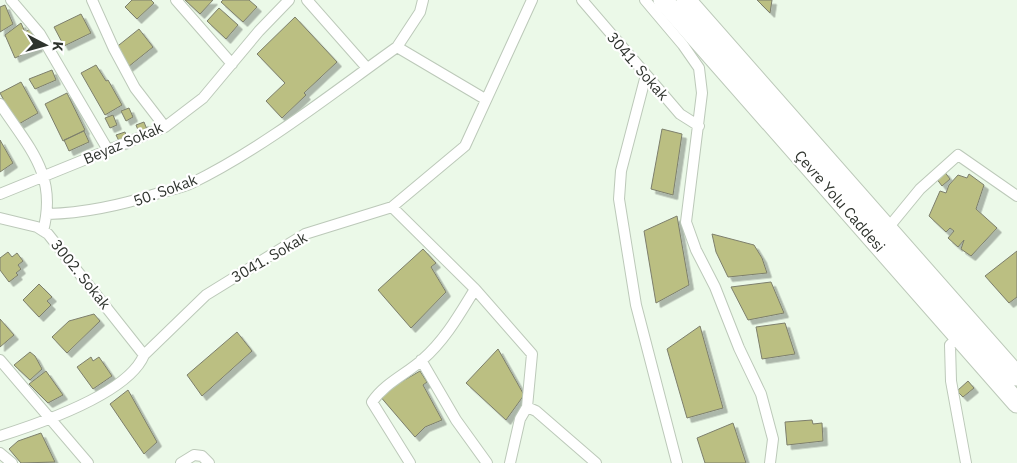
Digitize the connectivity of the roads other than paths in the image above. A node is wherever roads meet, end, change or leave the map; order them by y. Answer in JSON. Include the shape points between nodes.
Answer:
{"nodes":[{"id":1,"x":11,"y":0,"type":"edge"},
{"id":2,"x":92,"y":0,"type":"edge"},
{"id":3,"x":176,"y":0,"type":"edge"},
{"id":4,"x":289,"y":0,"type":"edge"},
{"id":5,"x":307,"y":0,"type":"edge"},
{"id":6,"x":423,"y":0,"type":"edge"},
{"id":7,"x":532,"y":0,"type":"edge"},
{"id":8,"x":582,"y":0,"type":"edge"},
{"id":9,"x":645,"y":0,"type":"edge"},
{"id":10,"x":663,"y":0,"type":"edge"},
{"id":11,"x":686,"y":0,"type":"edge"},
{"id":12,"x":397,"y":47,"type":"junction"},
{"id":13,"x":232,"y":64,"type":"junction"},
{"id":14,"x":367,"y":68,"type":"junction"},
{"id":15,"x":646,"y":75,"type":"junction"},
{"id":16,"x":485,"y":99,"type":"junction"},
{"id":17,"x":0,"y":104,"type":"edge"},
{"id":18,"x":699,"y":126,"type":"junction"},
{"id":19,"x":165,"y":127,"type":"junction"},
{"id":20,"x":108,"y":150,"type":"junction"},
{"id":21,"x":44,"y":177,"type":"junction"},
{"id":22,"x":0,"y":194,"type":"edge"},
{"id":23,"x":1017,"y":196,"type":"edge"},
{"id":24,"x":392,"y":207,"type":"junction"},
{"id":25,"x":48,"y":214,"type":"junction"},
{"id":26,"x":0,"y":218,"type":"edge"},
{"id":27,"x":888,"y":228,"type":"junction"},
{"id":28,"x":43,"y":231,"type":"junction"},
{"id":29,"x":475,"y":289,"type":"junction"},
{"id":30,"x":959,"y":337,"type":"junction"},
{"id":31,"x":144,"y":355,"type":"junction"},
{"id":32,"x":0,"y":360,"type":"edge"},
{"id":33,"x":421,"y":360,"type":"junction"},
{"id":34,"x":1017,"y":376,"type":"edge"},
{"id":35,"x":1017,"y":403,"type":"edge"},
{"id":36,"x":527,"y":407,"type":"junction"},
{"id":37,"x":50,"y":420,"type":"junction"},
{"id":38,"x":0,"y":436,"type":"edge"},
{"id":39,"x":0,"y":453,"type":"edge"},
{"id":40,"x":12,"y":463,"type":"edge"},
{"id":41,"x":88,"y":463,"type":"edge"},
{"id":42,"x":181,"y":463,"type":"edge"},
{"id":43,"x":209,"y":463,"type":"edge"},
{"id":44,"x":410,"y":463,"type":"edge"},
{"id":45,"x":487,"y":463,"type":"edge"},
{"id":46,"x":510,"y":463,"type":"edge"},
{"id":47,"x":596,"y":463,"type":"edge"},
{"id":48,"x":677,"y":463,"type":"edge"},
{"id":49,"x":770,"y":463,"type":"edge"},
{"id":50,"x":966,"y":463,"type":"edge"}],
"edges":[{"from":1,"to":20,"type":"street","via":[[40,34]]},
{"from":2,"to":19,"type":"street","via":[[135,88]]},
{"from":3,"to":13,"type":"street"},
{"from":4,"to":13,"type":"street","name":"Beyaz Sokak"},
{"from":5,"to":14,"type":"street"},
{"from":6,"to":12,"type":"street","via":[[420,12]]},
{"from":7,"to":16,"type":"street","name":"3041. Sokak"},
{"from":8,"to":15,"type":"street","name":"3041. Sokak"},
{"from":9,"to":18,"type":"street","via":[[684,44],[699,68],[702,92]]},
{"from":10,"to":30,"type":"highway","name":"Çevre Yolu Caddesi"},
{"from":11,"to":27,"type":"highway","name":"Çevre Yolu Caddesi"},
{"from":12,"to":14,"type":"street","name":"50. Sokak"},
{"from":12,"to":16,"type":"street"},
{"from":13,"to":19,"type":"street","name":"Beyaz Sokak","via":[[203,98]]},
{"from":14,"to":25,"type":"street","name":"50. Sokak","via":[[247,151],[190,184],[80,214]]},
{"from":15,"to":18,"type":"street","name":"3041. Sokak","via":[[680,114]]},
{"from":15,"to":48,"type":"street","via":[[621,171],[619,199],[636,305]]},
{"from":16,"to":24,"type":"street","name":"3041. Sokak","via":[[465,146]]},
{"from":17,"to":21,"type":"street","via":[[37,158]]},
{"from":18,"to":49,"type":"street","via":[[686,222],[761,394],[773,440]]},
{"from":19,"to":20,"type":"street","name":"Beyaz Sokak"},
{"from":20,"to":21,"type":"street","name":"Beyaz Sokak"},
{"from":21,"to":22,"type":"street","name":"Beyaz Sokak","via":[[29,180]]},
{"from":21,"to":25,"type":"street","via":[[48,187]]},
{"from":23,"to":27,"type":"street","via":[[958,155],[920,189]]},
{"from":24,"to":29,"type":"street"},
{"from":24,"to":31,"type":"street","name":"3041. Sokak","via":[[306,234],[259,261],[206,295]]},
{"from":25,"to":28,"type":"street"},
{"from":26,"to":28,"type":"street","name":"3002. Sokak"},
{"from":27,"to":34,"type":"highway","name":"Çevre Yolu Caddesi"},
{"from":28,"to":31,"type":"street","name":"3002. Sokak"},
{"from":29,"to":33,"type":"street","via":[[452,328]]},
{"from":29,"to":36,"type":"street","via":[[532,354]]},
{"from":30,"to":35,"type":"highway","name":"Çevre Yolu Caddesi"},
{"from":30,"to":50,"type":"street","via":[[950,345],[951,381]]},
{"from":31,"to":37,"type":"street","name":"3041. Sokak","via":[[140,365],[109,390]]},
{"from":32,"to":37,"type":"street"},
{"from":33,"to":44,"type":"street","via":[[380,391],[372,402]]},
{"from":33,"to":45,"type":"street","via":[[456,420]]},
{"from":36,"to":46,"type":"street","via":[[520,419]]},
{"from":36,"to":47,"type":"street","via":[[536,411]]},
{"from":37,"to":38,"type":"street","name":"3041. Sokak"},
{"from":37,"to":41,"type":"street"},
{"from":39,"to":40,"type":"street"},
{"from":42,"to":43,"type":"street","via":[[194,454]]}]}
